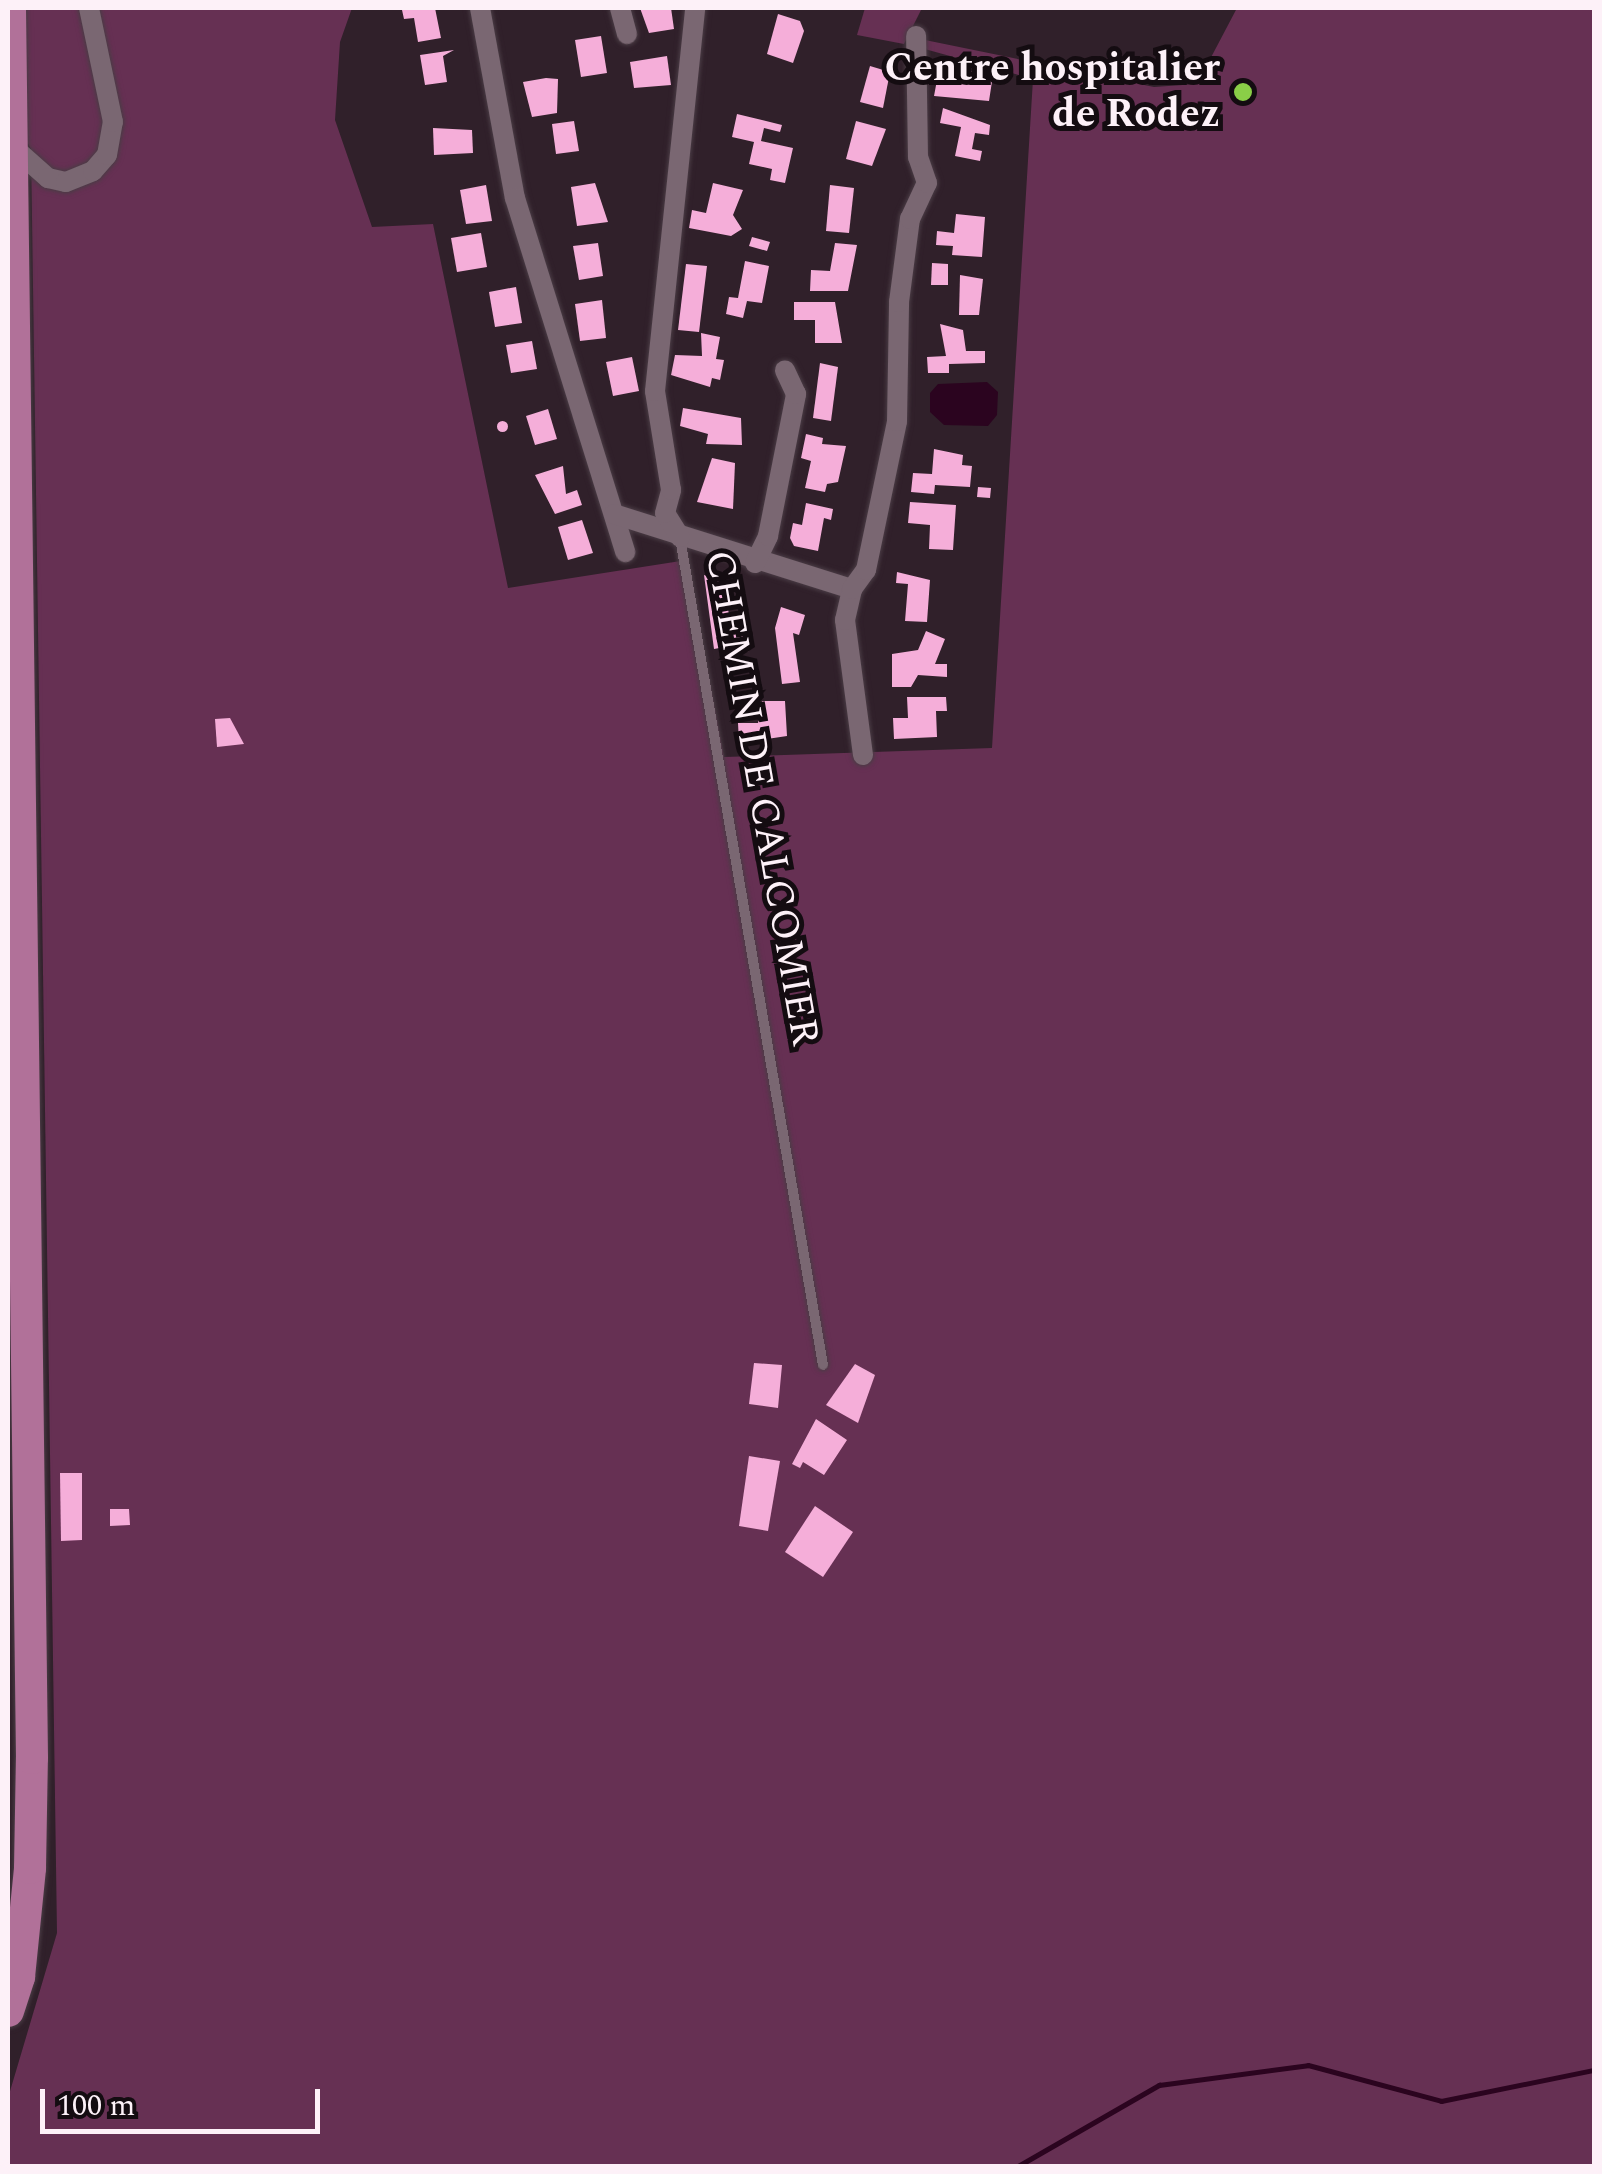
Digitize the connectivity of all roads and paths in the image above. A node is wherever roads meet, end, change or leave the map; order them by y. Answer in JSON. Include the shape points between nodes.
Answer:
{"nodes":[{"id":1,"x":10,"y":8,"type":"edge"},
{"id":2,"x":89,"y":8,"type":"edge"},
{"id":3,"x":480,"y":8,"type":"edge"},
{"id":4,"x":620,"y":8,"type":"edge"},
{"id":5,"x":695,"y":8,"type":"edge"},
{"id":6,"x":627,"y":34,"type":"dead end"},
{"id":7,"x":916,"y":36,"type":"dead end"},
{"id":8,"x":13,"y":147,"type":"junction"},
{"id":9,"x":785,"y":370,"type":"dead end"},
{"id":10,"x":614,"y":514,"type":"junction"},
{"id":11,"x":680,"y":537,"type":"junction"},
{"id":12,"x":625,"y":552,"type":"dead end"},
{"id":13,"x":755,"y":563,"type":"junction"},
{"id":14,"x":852,"y":589,"type":"junction"},
{"id":15,"x":863,"y":755,"type":"dead end"},
{"id":16,"x":823,"y":1365,"type":"dead end"},
{"id":17,"x":8,"y":2011,"type":"edge"}],
"edges":[{"from":1,"to":8,"type":"main road"},
{"from":2,"to":8,"type":"street","via":[[114,140],[93,171],[66,182],[48,178]]},
{"from":3,"to":10,"type":"street","via":[[515,198]]},
{"from":4,"to":6,"type":"street"},
{"from":5,"to":11,"type":"street","name":"CHEMIN DE CALCOMIER","via":[[655,391],[671,490],[664,513]]},
{"from":7,"to":14,"type":"street","via":[[918,158],[927,183],[910,219],[899,302],[898,421],[866,570]]},
{"from":8,"to":17,"type":"main road","via":[[32,1758],[28,1886]]},
{"from":9,"to":13,"type":"street","via":[[796,394],[768,536]]},
{"from":10,"to":11,"type":"street"},
{"from":10,"to":12,"type":"street"},
{"from":11,"to":13,"type":"street"},
{"from":11,"to":16,"type":"lane","name":"CHEMIN DE CALCOMIER"},
{"from":13,"to":14,"type":"street"},
{"from":14,"to":15,"type":"street","via":[[846,620]]}]}
